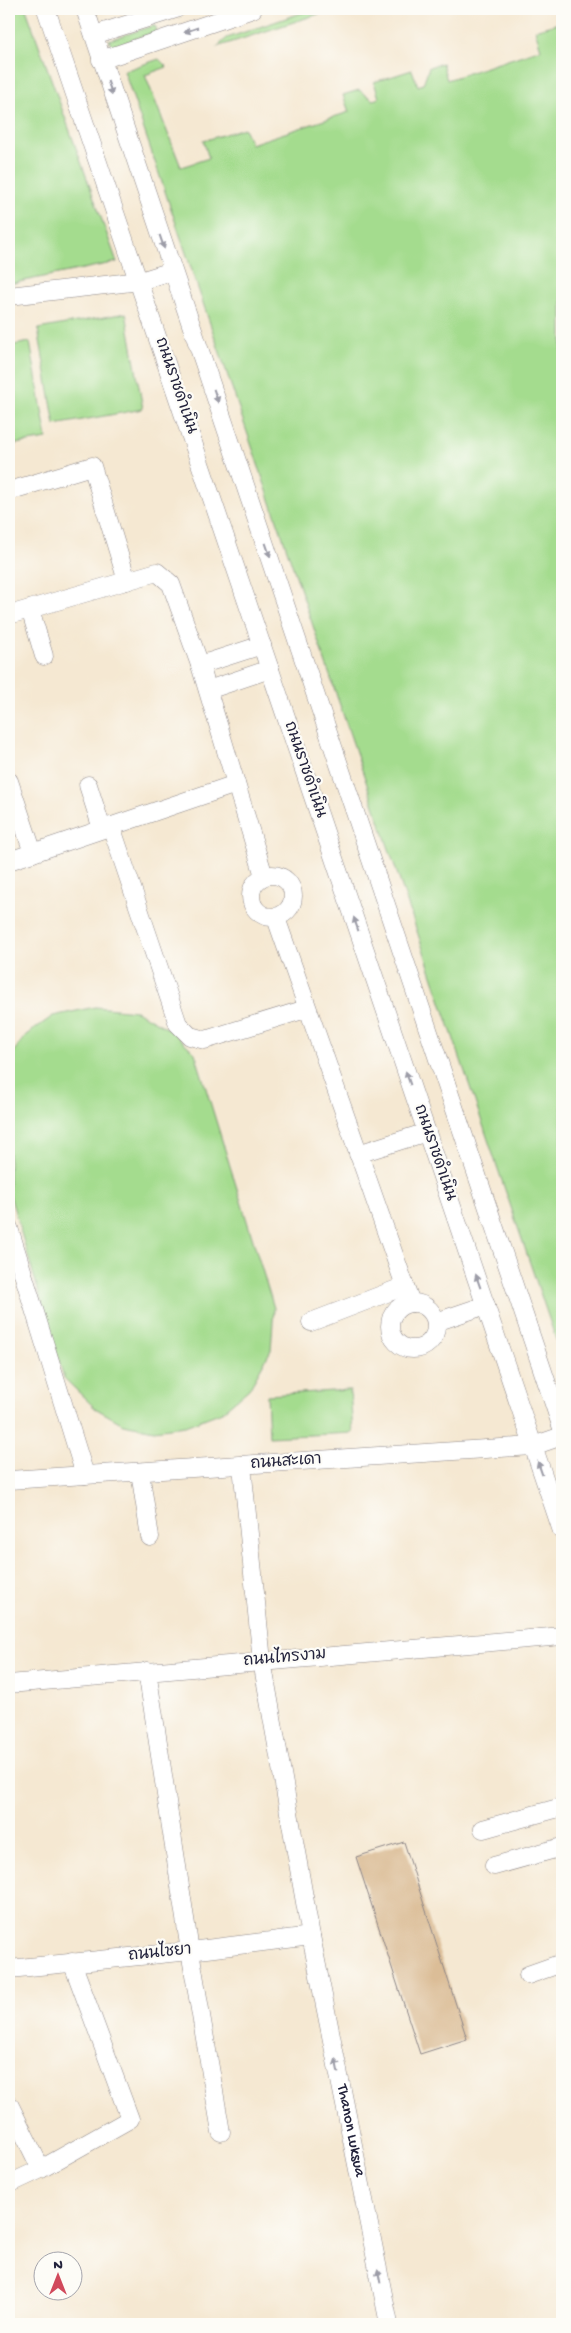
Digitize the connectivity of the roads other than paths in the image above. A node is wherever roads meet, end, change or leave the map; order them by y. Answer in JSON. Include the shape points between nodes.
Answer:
{"nodes":[{"id":1,"x":46,"y":9,"type":"edge"},
{"id":2,"x":85,"y":9,"type":"edge"},
{"id":3,"x":176,"y":9,"type":"edge"},
{"id":4,"x":253,"y":9,"type":"edge"},
{"id":5,"x":94,"y":35,"type":"junction"},
{"id":6,"x":101,"y":60,"type":"junction"},
{"id":7,"x":172,"y":271,"type":"junction"},
{"id":8,"x":140,"y":281,"type":"junction"},
{"id":9,"x":9,"y":296,"type":"edge"},
{"id":10,"x":9,"y":491,"type":"edge"},
{"id":11,"x":127,"y":581,"type":"junction"},
{"id":12,"x":30,"y":609,"type":"junction"},
{"id":13,"x":9,"y":615,"type":"edge"},
{"id":14,"x":262,"y":645,"type":"junction"},
{"id":15,"x":44,"y":656,"type":"dead end"},
{"id":16,"x":200,"y":665,"type":"junction"},
{"id":17,"x":270,"y":669,"type":"junction"},
{"id":18,"x":208,"y":690,"type":"junction"},
{"id":19,"x":9,"y":781,"type":"edge"},
{"id":20,"x":88,"y":784,"type":"dead end"},
{"id":21,"x":236,"y":784,"type":"junction"},
{"id":22,"x":107,"y":828,"type":"junction"},
{"id":23,"x":32,"y":853,"type":"junction"},
{"id":24,"x":9,"y":861,"type":"edge"},
{"id":25,"x":264,"y":876,"type":"junction"},
{"id":26,"x":276,"y":918,"type":"junction"},
{"id":27,"x":306,"y":1009,"type":"junction"},
{"id":28,"x":427,"y":1132,"type":"junction"},
{"id":29,"x":358,"y":1154,"type":"junction"},
{"id":30,"x":9,"y":1228,"type":"edge"},
{"id":31,"x":405,"y":1286,"type":"junction"},
{"id":32,"x":411,"y":1303,"type":"junction"},
{"id":33,"x":486,"y":1304,"type":"junction"},
{"id":34,"x":311,"y":1322,"type":"dead end"},
{"id":35,"x":436,"y":1322,"type":"junction"},
{"id":36,"x":562,"y":1428,"type":"edge"},
{"id":37,"x":562,"y":1436,"type":"edge"},
{"id":38,"x":532,"y":1446,"type":"junction"},
{"id":39,"x":242,"y":1466,"type":"junction"},
{"id":40,"x":140,"y":1472,"type":"junction"},
{"id":41,"x":85,"y":1475,"type":"junction"},
{"id":42,"x":9,"y":1480,"type":"edge"},
{"id":43,"x":562,"y":1531,"type":"edge"},
{"id":44,"x":150,"y":1537,"type":"dead end"},
{"id":45,"x":562,"y":1636,"type":"edge"},
{"id":46,"x":262,"y":1660,"type":"junction"},
{"id":47,"x":147,"y":1671,"type":"junction"},
{"id":48,"x":9,"y":1684,"type":"edge"},
{"id":49,"x":562,"y":1807,"type":"edge"},
{"id":50,"x":483,"y":1830,"type":"dead end"},
{"id":51,"x":562,"y":1847,"type":"edge"},
{"id":52,"x":494,"y":1866,"type":"dead end"},
{"id":53,"x":311,"y":1936,"type":"junction"},
{"id":54,"x":190,"y":1952,"type":"junction"},
{"id":55,"x":72,"y":1962,"type":"junction"},
{"id":56,"x":562,"y":1963,"type":"edge"},
{"id":57,"x":9,"y":1969,"type":"edge"},
{"id":58,"x":528,"y":1976,"type":"dead end"},
{"id":59,"x":9,"y":2104,"type":"edge"},
{"id":60,"x":221,"y":2132,"type":"dead end"},
{"id":61,"x":40,"y":2169,"type":"junction"},
{"id":62,"x":9,"y":2184,"type":"edge"},
{"id":63,"x":389,"y":2324,"type":"edge"}],
"edges":[{"from":1,"to":8,"type":"street","name":"ถนนราชดำเนิน"},
{"from":2,"to":5,"type":"street","name":"ถนนราชดำเนิน"},
{"from":3,"to":5,"type":"street"},
{"from":4,"to":6,"type":"street","one_way":true},
{"from":5,"to":6,"type":"street","name":"ถนนราชดำเนิน"},
{"from":6,"to":7,"type":"street","name":"ถนนราชดำเนิน","one_way":true},
{"from":7,"to":8,"type":"street"},
{"from":7,"to":36,"type":"street","name":"ถนนราชดำเนิน","one_way":true},
{"from":8,"to":9,"type":"street"},
{"from":8,"to":14,"type":"street","name":"ถนนราชดำเนิน"},
{"from":10,"to":11,"type":"street","via":[[92,466]]},
{"from":11,"to":12,"type":"street"},
{"from":11,"to":16,"type":"street","via":[[157,572],[171,584]]},
{"from":12,"to":13,"type":"street"},
{"from":12,"to":15,"type":"street"},
{"from":14,"to":16,"type":"street"},
{"from":14,"to":17,"type":"street","name":"ถนนราชดำเนิน"},
{"from":16,"to":18,"type":"street"},
{"from":17,"to":18,"type":"street"},
{"from":28,"to":17,"type":"street","name":"ถนนราชดำเนิน","one_way":true},
{"from":18,"to":21,"type":"street"},
{"from":19,"to":23,"type":"street"},
{"from":20,"to":22,"type":"street"},
{"from":21,"to":22,"type":"street"},
{"from":21,"to":25,"type":"street"},
{"from":22,"to":23,"type":"street"},
{"from":22,"to":27,"type":"street","via":[[178,1024],[190,1036],[204,1040]]},
{"from":23,"to":24,"type":"street"},
{"from":25,"to":26,"type":"street","via":[[253,886],[252,903],[261,915]]},
{"from":25,"to":26,"type":"street","via":[[278,876],[286,880],[294,892],[291,908]]},
{"from":26,"to":27,"type":"street"},
{"from":27,"to":29,"type":"street"},
{"from":28,"to":29,"type":"street"},
{"from":33,"to":28,"type":"street","name":"ถนนราชดำเนิน","one_way":true},
{"from":29,"to":31,"type":"street"},
{"from":30,"to":41,"type":"street"},
{"from":31,"to":32,"type":"street"},
{"from":31,"to":34,"type":"street"},
{"from":32,"to":35,"type":"street","via":[[428,1308]]},
{"from":32,"to":35,"type":"street","via":[[392,1315],[390,1325],[394,1340],[401,1346],[416,1349],[427,1344],[433,1338]]},
{"from":33,"to":35,"type":"street"},
{"from":33,"to":38,"type":"street","name":"ถนนราชดำเนิน"},
{"from":37,"to":38,"type":"street","name":"ถนนสะเดา"},
{"from":38,"to":39,"type":"street","name":"ถนนสะเดา"},
{"from":43,"to":38,"type":"street","name":"ถนนราชดำเนิน","one_way":true},
{"from":39,"to":40,"type":"street","name":"ถนนสะเดา"},
{"from":39,"to":46,"type":"street","name":"Thanon Luksua"},
{"from":40,"to":41,"type":"street","name":"ถนนสะเดา"},
{"from":40,"to":44,"type":"street"},
{"from":41,"to":42,"type":"street","name":"ถนนสะเดา"},
{"from":45,"to":46,"type":"street","name":"ถนนไทรงาม"},
{"from":46,"to":47,"type":"street","name":"ถนนไทรงาม"},
{"from":46,"to":53,"type":"street","name":"Thanon Luksua"},
{"from":47,"to":48,"type":"street","name":"ถนนไทรงาม"},
{"from":47,"to":54,"type":"street"},
{"from":49,"to":50,"type":"street"},
{"from":51,"to":52,"type":"street"},
{"from":53,"to":54,"type":"street","name":"ถนนไชยา"},
{"from":63,"to":53,"type":"street","name":"Thanon Luksua","one_way":true},
{"from":54,"to":55,"type":"street","name":"ถนนไชยา"},
{"from":54,"to":60,"type":"street"},
{"from":55,"to":57,"type":"street","name":"ถนนไชยา"},
{"from":55,"to":61,"type":"street","via":[[130,2119]]},
{"from":56,"to":58,"type":"street"},
{"from":59,"to":61,"type":"street"},
{"from":61,"to":62,"type":"street"}]}
